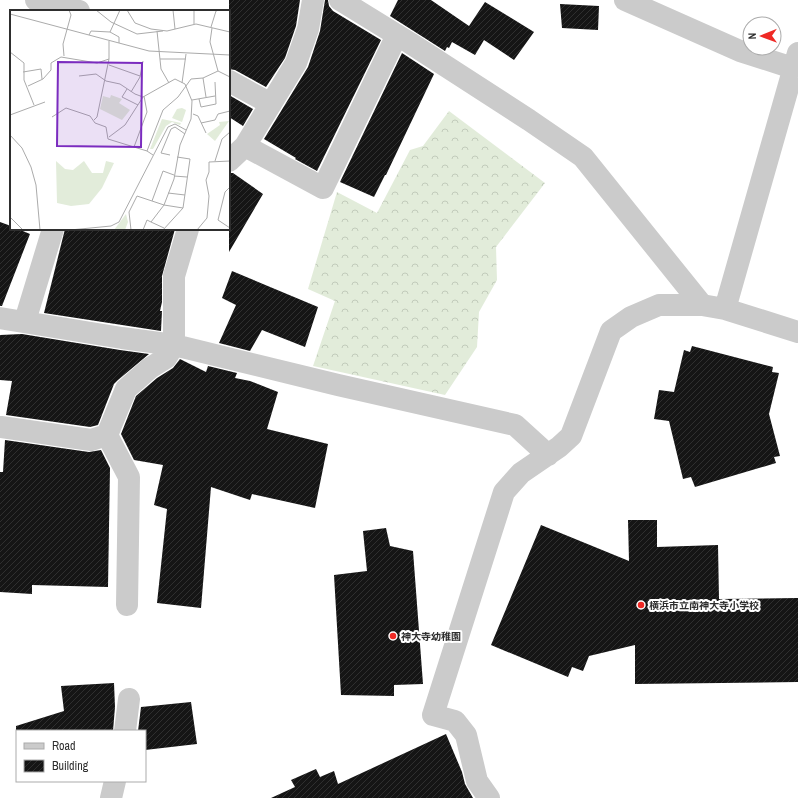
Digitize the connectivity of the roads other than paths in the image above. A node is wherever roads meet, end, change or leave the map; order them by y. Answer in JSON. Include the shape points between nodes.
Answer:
{"nodes":[{"id":1,"x":36,"y":0,"type":"edge"},
{"id":2,"x":313,"y":0,"type":"edge"},
{"id":3,"x":340,"y":0,"type":"edge"},
{"id":4,"x":625,"y":0,"type":"edge"},
{"id":5,"x":74,"y":10,"type":"edge"},
{"id":6,"x":397,"y":35,"type":"junction"},
{"id":7,"x":796,"y":60,"type":"edge"},
{"id":8,"x":230,"y":82,"type":"edge"},
{"id":9,"x":271,"y":104,"type":"junction"},
{"id":10,"x":245,"y":146,"type":"junction"},
{"id":11,"x":230,"y":160,"type":"edge"},
{"id":12,"x":53,"y":230,"type":"edge"},
{"id":13,"x":188,"y":230,"type":"edge"},
{"id":14,"x":702,"y":305,"type":"junction"},
{"id":15,"x":725,"y":309,"type":"junction"},
{"id":16,"x":0,"y":318,"type":"edge"},
{"id":17,"x":25,"y":321,"type":"junction"},
{"id":18,"x":798,"y":332,"type":"edge"},
{"id":19,"x":174,"y":345,"type":"junction"},
{"id":20,"x":0,"y":427,"type":"edge"},
{"id":21,"x":107,"y":434,"type":"junction"},
{"id":22,"x":548,"y":455,"type":"junction"},
{"id":23,"x":127,"y":605,"type":"dead end"},
{"id":24,"x":129,"y":699,"type":"dead end"},
{"id":25,"x":125,"y":730,"type":"edge"},
{"id":26,"x":115,"y":782,"type":"edge"},
{"id":27,"x":111,"y":798,"type":"edge"},
{"id":28,"x":489,"y":798,"type":"edge"}],
"edges":[{"from":1,"to":5,"type":"street"},
{"from":2,"to":9,"type":"street","via":[[308,29],[296,63]]},
{"from":3,"to":6,"type":"street"},
{"from":4,"to":7,"type":"street","via":[[740,51]]},
{"from":6,"to":10,"type":"street","via":[[323,188]]},
{"from":6,"to":14,"type":"street","via":[[584,157]]},
{"from":7,"to":15,"type":"street"},
{"from":8,"to":9,"type":"street"},
{"from":9,"to":10,"type":"street"},
{"from":10,"to":11,"type":"street"},
{"from":12,"to":17,"type":"street"},
{"from":13,"to":19,"type":"street","via":[[174,276]]},
{"from":14,"to":15,"type":"street"},
{"from":14,"to":22,"type":"street","via":[[659,305],[631,317],[611,331],[571,436]]},
{"from":15,"to":18,"type":"street"},
{"from":16,"to":17,"type":"street"},
{"from":17,"to":19,"type":"street"},
{"from":19,"to":21,"type":"street","via":[[166,358],[126,389]]},
{"from":19,"to":22,"type":"street","via":[[515,425]]},
{"from":20,"to":21,"type":"street","via":[[91,440]]},
{"from":21,"to":23,"type":"street","via":[[129,478]]},
{"from":22,"to":28,"type":"street","via":[[521,473],[504,492],[433,715],[455,721],[466,735],[477,781]]},
{"from":24,"to":25,"type":"street"},
{"from":26,"to":27,"type":"street"}]}
